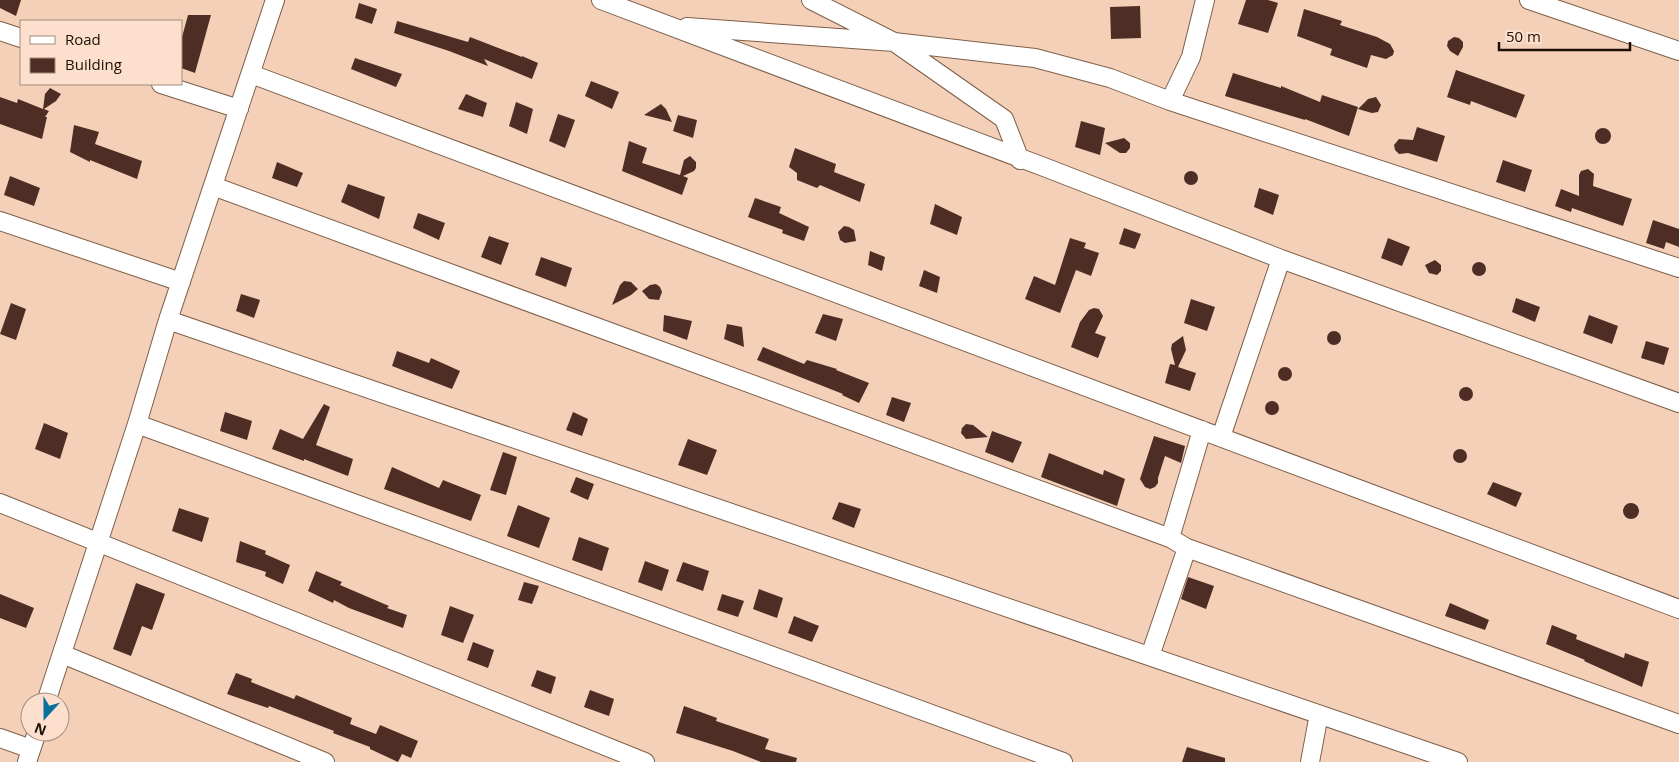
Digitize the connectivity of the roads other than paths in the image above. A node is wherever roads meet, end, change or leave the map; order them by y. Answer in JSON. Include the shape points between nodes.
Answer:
{"nodes":[{"id":1,"x":275,"y":0,"type":"edge"},
{"id":2,"x":601,"y":0,"type":"edge"},
{"id":3,"x":811,"y":0,"type":"edge"},
{"id":4,"x":1206,"y":0,"type":"edge"},
{"id":5,"x":1529,"y":0,"type":"edge"},
{"id":6,"x":668,"y":25,"type":"junction"},
{"id":7,"x":0,"y":31,"type":"edge"},
{"id":8,"x":20,"y":38,"type":"edge"},
{"id":9,"x":894,"y":42,"type":"junction"},
{"id":10,"x":1679,"y":51,"type":"edge"},
{"id":11,"x":251,"y":74,"type":"junction"},
{"id":12,"x":164,"y":85,"type":"edge"},
{"id":13,"x":1170,"y":101,"type":"junction"},
{"id":14,"x":239,"y":109,"type":"junction"},
{"id":15,"x":1020,"y":160,"type":"junction"},
{"id":16,"x":213,"y":186,"type":"junction"},
{"id":17,"x":0,"y":221,"type":"edge"},
{"id":18,"x":1281,"y":259,"type":"junction"},
{"id":19,"x":1679,"y":268,"type":"edge"},
{"id":20,"x":181,"y":282,"type":"junction"},
{"id":21,"x":168,"y":320,"type":"junction"},
{"id":22,"x":1679,"y":402,"type":"edge"},
{"id":23,"x":137,"y":424,"type":"junction"},
{"id":24,"x":1202,"y":430,"type":"junction"},
{"id":25,"x":1221,"y":437,"type":"junction"},
{"id":26,"x":0,"y":504,"type":"edge"},
{"id":27,"x":1170,"y":538,"type":"junction"},
{"id":28,"x":99,"y":542,"type":"junction"},
{"id":29,"x":1187,"y":548,"type":"junction"},
{"id":30,"x":1679,"y":609,"type":"edge"},
{"id":31,"x":62,"y":654,"type":"junction"},
{"id":32,"x":1150,"y":656,"type":"junction"},
{"id":33,"x":49,"y":692,"type":"edge"},
{"id":34,"x":1320,"y":714,"type":"junction"},
{"id":35,"x":1679,"y":724,"type":"edge"},
{"id":36,"x":0,"y":738,"type":"edge"},
{"id":37,"x":34,"y":742,"type":"edge"},
{"id":38,"x":29,"y":756,"type":"edge"},
{"id":39,"x":326,"y":762,"type":"edge"},
{"id":40,"x":645,"y":762,"type":"edge"},
{"id":41,"x":1063,"y":762,"type":"edge"},
{"id":42,"x":1310,"y":762,"type":"edge"},
{"id":43,"x":1458,"y":762,"type":"edge"}],
"edges":[{"from":1,"to":11,"type":"street"},
{"from":2,"to":6,"type":"street"},
{"from":3,"to":9,"type":"street"},
{"from":4,"to":13,"type":"street","via":[[1190,57]]},
{"from":5,"to":10,"type":"street"},
{"from":6,"to":9,"type":"street"},
{"from":6,"to":15,"type":"street"},
{"from":7,"to":8,"type":"street"},
{"from":9,"to":13,"type":"street","via":[[1035,58],[1110,78]]},
{"from":9,"to":15,"type":"street","via":[[1004,119]]},
{"from":11,"to":14,"type":"street"},
{"from":11,"to":24,"type":"street"},
{"from":12,"to":14,"type":"street"},
{"from":13,"to":19,"type":"street"},
{"from":14,"to":16,"type":"street"},
{"from":15,"to":18,"type":"street"},
{"from":16,"to":20,"type":"street"},
{"from":16,"to":27,"type":"street"},
{"from":17,"to":20,"type":"street"},
{"from":18,"to":22,"type":"street"},
{"from":18,"to":25,"type":"street"},
{"from":20,"to":21,"type":"street"},
{"from":21,"to":23,"type":"street"},
{"from":21,"to":32,"type":"street"},
{"from":23,"to":28,"type":"street"},
{"from":23,"to":41,"type":"street"},
{"from":24,"to":25,"type":"street"},
{"from":24,"to":27,"type":"street"},
{"from":25,"to":30,"type":"street"},
{"from":26,"to":28,"type":"street"},
{"from":27,"to":29,"type":"street"},
{"from":28,"to":31,"type":"street"},
{"from":28,"to":40,"type":"street"},
{"from":29,"to":32,"type":"street"},
{"from":29,"to":35,"type":"street"},
{"from":31,"to":33,"type":"street"},
{"from":31,"to":39,"type":"street"},
{"from":32,"to":34,"type":"street"},
{"from":34,"to":42,"type":"street"},
{"from":34,"to":43,"type":"street"},
{"from":36,"to":38,"type":"street"},
{"from":37,"to":38,"type":"street"}]}
